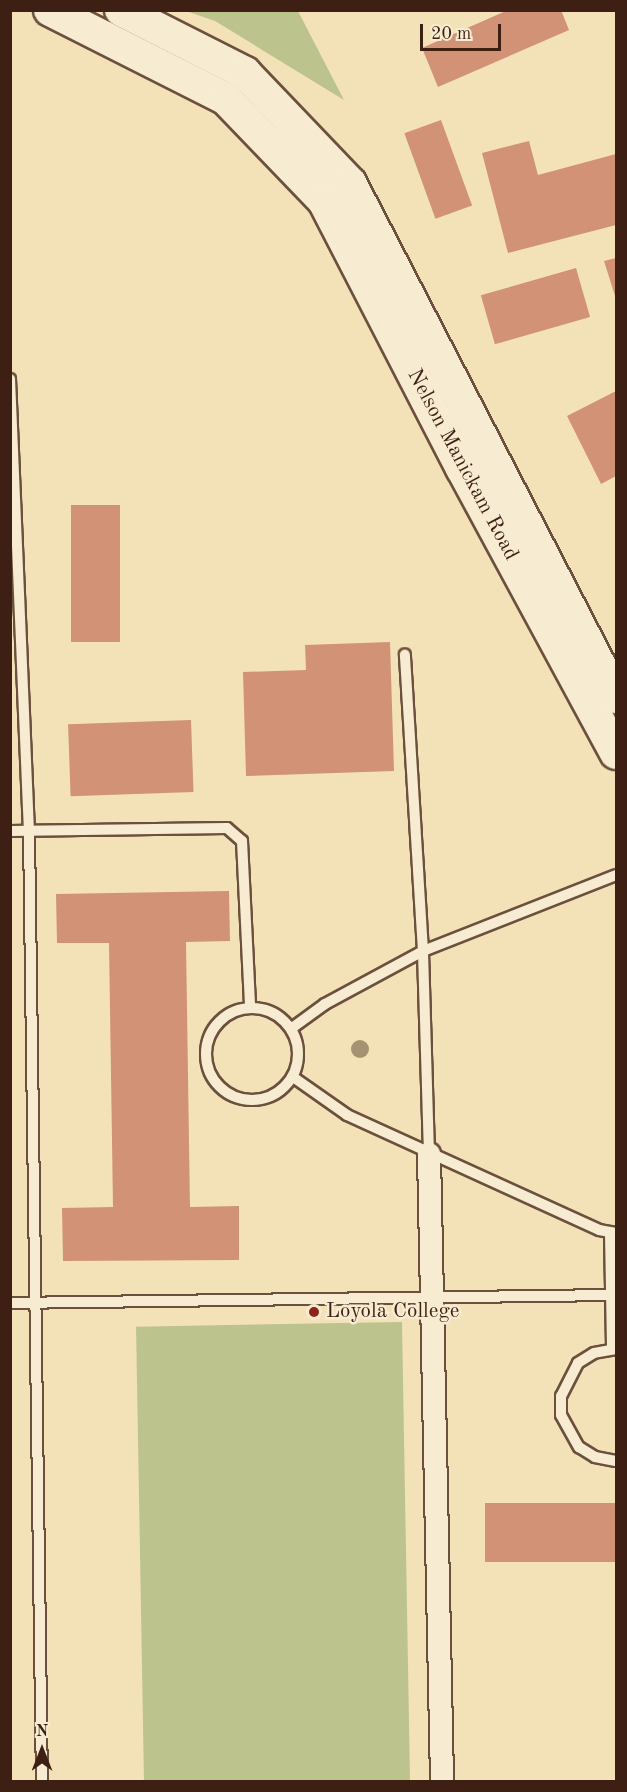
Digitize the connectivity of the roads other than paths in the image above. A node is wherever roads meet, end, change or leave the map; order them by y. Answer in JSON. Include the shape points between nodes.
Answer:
{"nodes":[{"id":1,"x":50,"y":10,"type":"edge"},
{"id":2,"x":121,"y":10,"type":"edge"},
{"id":3,"x":328,"y":160,"type":"junction"},
{"id":4,"x":304,"y":180,"type":"junction"},
{"id":5,"x":10,"y":379,"type":"edge"},
{"id":6,"x":405,"y":655,"type":"dead end"},
{"id":7,"x":616,"y":697,"type":"edge"},
{"id":8,"x":616,"y":753,"type":"edge"},
{"id":9,"x":10,"y":831,"type":"edge"},
{"id":10,"x":29,"y":831,"type":"junction"},
{"id":11,"x":616,"y":875,"type":"edge"},
{"id":12,"x":423,"y":951,"type":"junction"},
{"id":13,"x":250,"y":1007,"type":"junction"},
{"id":14,"x":292,"y":1028,"type":"junction"},
{"id":15,"x":293,"y":1077,"type":"junction"},
{"id":16,"x":429,"y":1154,"type":"junction"},
{"id":17,"x":613,"y":1232,"type":"edge"},
{"id":18,"x":611,"y":1295,"type":"junction"},
{"id":19,"x":432,"y":1298,"type":"junction"},
{"id":20,"x":10,"y":1303,"type":"edge"},
{"id":21,"x":38,"y":1303,"type":"junction"},
{"id":22,"x":614,"y":1348,"type":"edge"},
{"id":23,"x":616,"y":1461,"type":"edge"},
{"id":24,"x":42,"y":1782,"type":"edge"},
{"id":25,"x":442,"y":1782,"type":"edge"}],
"edges":[{"from":1,"to":4,"type":"main road","name":"Nelson Manickam Road","via":[[226,99]]},
{"from":2,"to":3,"type":"main road","name":"Nelson Manickam Road","via":[[245,73]]},
{"from":3,"to":4,"type":"main road"},
{"from":3,"to":7,"type":"main road","name":"Nelson Manickam Road","via":[[350,183]]},
{"from":4,"to":8,"type":"main road","name":"Nelson Manickam Road","via":[[324,201],[467,479]]},
{"from":5,"to":10,"type":"lane"},
{"from":6,"to":12,"type":"lane"},
{"from":9,"to":10,"type":"lane"},
{"from":10,"to":13,"type":"lane","via":[[227,828],[242,841]]},
{"from":10,"to":21,"type":"lane"},
{"from":11,"to":12,"type":"lane"},
{"from":12,"to":14,"type":"lane","via":[[325,1004]]},
{"from":12,"to":16,"type":"lane"},
{"from":13,"to":14,"type":"lane","via":[[280,1016]]},
{"from":13,"to":15,"type":"lane","via":[[235,1010],[213,1029],[205,1057],[213,1078],[228,1094],[257,1100],[272,1096]]},
{"from":14,"to":15,"type":"lane","via":[[298,1044]]},
{"from":15,"to":16,"type":"lane","via":[[347,1115]]},
{"from":16,"to":17,"type":"lane"},
{"from":16,"to":19,"type":"street"},
{"from":17,"to":18,"type":"lane"},
{"from":18,"to":19,"type":"lane"},
{"from":18,"to":22,"type":"lane"},
{"from":19,"to":21,"type":"lane"},
{"from":19,"to":25,"type":"street"},
{"from":20,"to":21,"type":"lane"},
{"from":21,"to":24,"type":"lane"},
{"from":22,"to":23,"type":"lane","via":[[594,1353],[578,1363],[561,1396],[561,1414],[579,1447],[595,1457]]}]}
